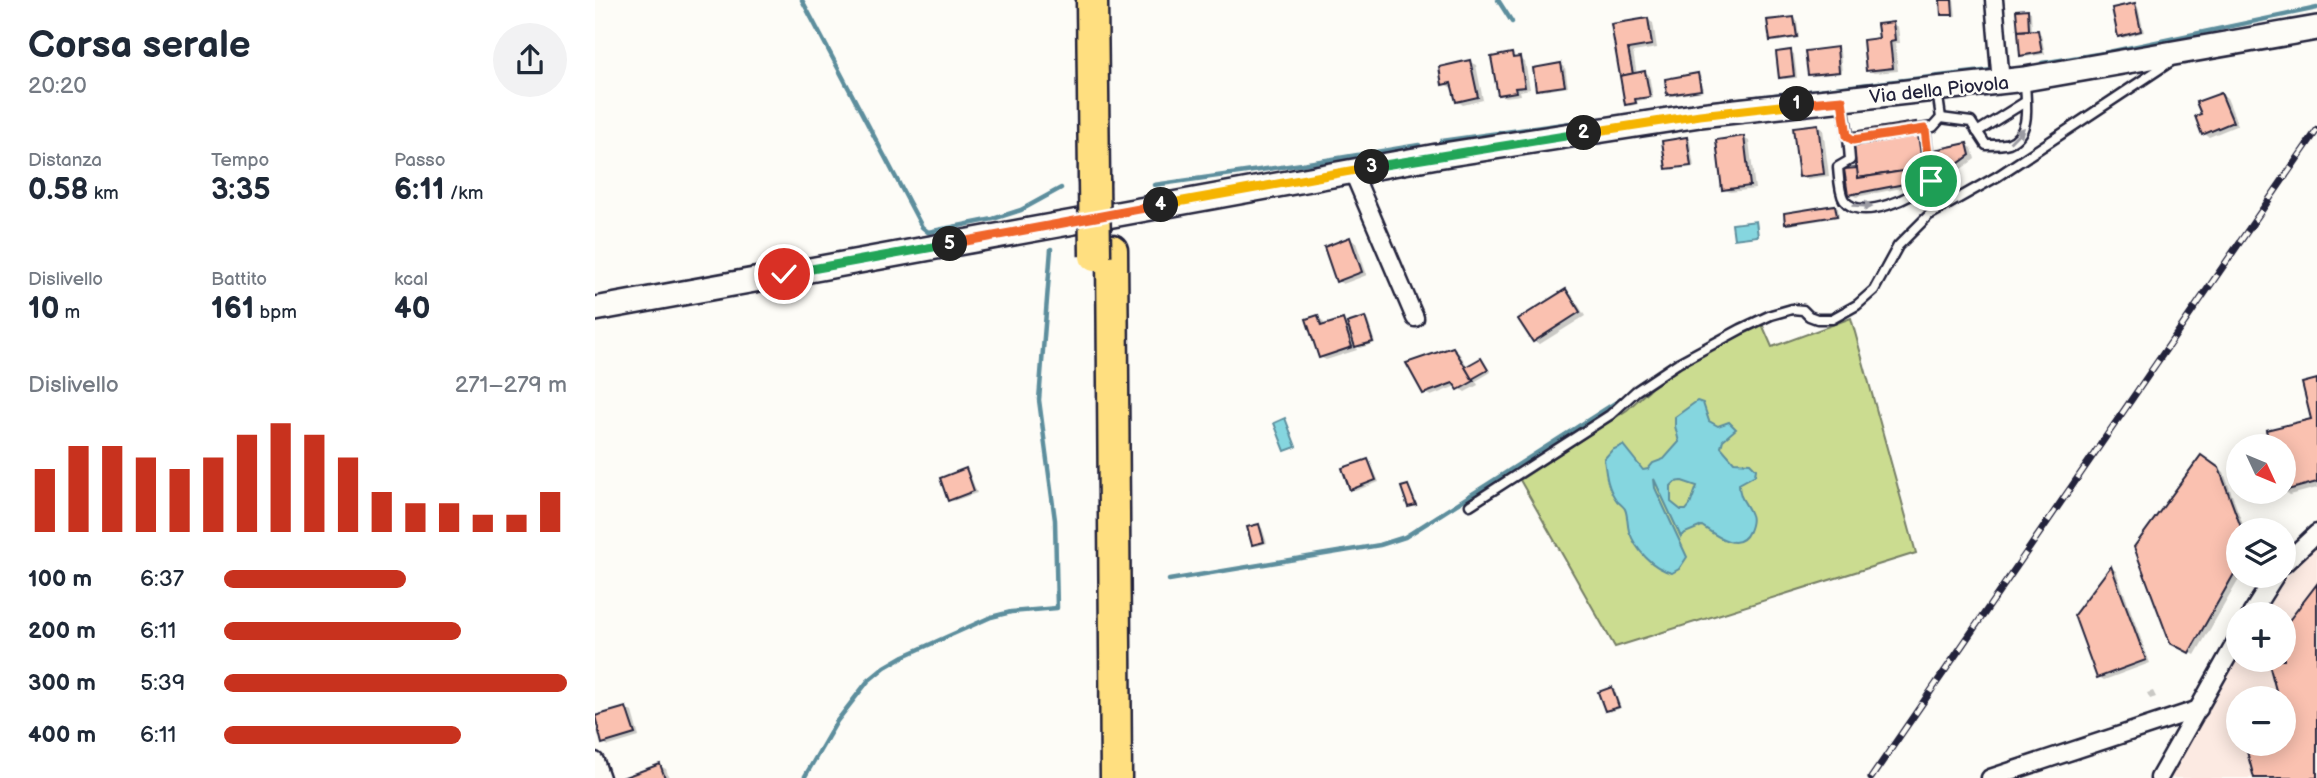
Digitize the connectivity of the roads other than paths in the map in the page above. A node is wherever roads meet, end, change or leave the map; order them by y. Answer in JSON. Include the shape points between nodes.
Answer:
{"nodes":[{"id":1,"x":1092,"y":0,"type":"edge"},
{"id":2,"x":1110,"y":0,"type":"edge"},
{"id":3,"x":1994,"y":0,"type":"edge"},
{"id":4,"x":2317,"y":28,"type":"edge"},
{"id":5,"x":2190,"y":49,"type":"junction"},
{"id":6,"x":2001,"y":83,"type":"junction"},
{"id":7,"x":1937,"y":89,"type":"junction"},
{"id":8,"x":2025,"y":91,"type":"junction"},
{"id":9,"x":1842,"y":100,"type":"junction"},
{"id":10,"x":1941,"y":118,"type":"junction"},
{"id":11,"x":1925,"y":129,"type":"junction"},
{"id":12,"x":1977,"y":132,"type":"junction"},
{"id":13,"x":1847,"y":136,"type":"junction"},
{"id":14,"x":1352,"y":170,"type":"junction"},
{"id":15,"x":1103,"y":179,"type":"junction"},
{"id":16,"x":1103,"y":253,"type":"junction"},
{"id":17,"x":595,"y":309,"type":"edge"},
{"id":18,"x":1415,"y":318,"type":"dead end"},
{"id":19,"x":1469,"y":505,"type":"dead end"},
{"id":20,"x":2317,"y":533,"type":"edge"},
{"id":21,"x":2296,"y":553,"type":"edge"},
{"id":22,"x":2226,"y":660,"type":"edge"},
{"id":23,"x":2199,"y":709,"type":"junction"},
{"id":24,"x":595,"y":761,"type":"edge"},
{"id":25,"x":601,"y":778,"type":"edge"},
{"id":26,"x":1099,"y":778,"type":"edge"},
{"id":27,"x":1116,"y":778,"type":"edge"},
{"id":28,"x":1990,"y":778,"type":"edge"},
{"id":29,"x":2159,"y":778,"type":"edge"}],
"edges":[{"from":1,"to":15,"type":"highway"},
{"from":2,"to":15,"type":"highway"},
{"from":3,"to":6,"type":"street"},
{"from":4,"to":5,"type":"street","name":"Via della Piovola"},
{"from":5,"to":8,"type":"street","name":"Via della Piovola"},
{"from":5,"to":19,"type":"lane","via":[[1998,176],[1929,215],[1898,246],[1874,290],[1857,305],[1832,319],[1792,309],[1741,329],[1678,363],[1610,415]]},
{"from":6,"to":7,"type":"street","name":"Via della Piovola"},
{"from":6,"to":8,"type":"street","name":"Via della Piovola"},
{"from":7,"to":9,"type":"street","name":"Via della Piovola"},
{"from":7,"to":10,"type":"lane"},
{"from":8,"to":12,"type":"lane"},
{"from":12,"to":8,"type":"lane","one_way":true,"via":[[1986,145],[2008,143],[2019,136],[2026,127]]},
{"from":9,"to":13,"type":"lane"},
{"from":9,"to":14,"type":"street","name":"Via della Piovola","via":[[1700,115]]},
{"from":10,"to":11,"type":"lane"},
{"from":10,"to":12,"type":"lane","via":[[1971,122]]},
{"from":11,"to":13,"type":"lane","via":[[1853,140]]},
{"from":13,"to":11,"type":"lane","one_way":true,"via":[[1850,160],[1838,167],[1842,194],[1855,208],[1874,207],[1907,198],[1931,181]]},
{"from":14,"to":17,"type":"street","name":"Via della Piovola"},
{"from":14,"to":18,"type":"street"},
{"from":15,"to":16,"type":"highway"},
{"from":16,"to":26,"type":"highway"},
{"from":16,"to":27,"type":"highway"},
{"from":20,"to":21,"type":"street"},
{"from":22,"to":23,"type":"street"},
{"from":23,"to":28,"type":"street"},
{"from":23,"to":29,"type":"street"},
{"from":24,"to":25,"type":"street"}]}
